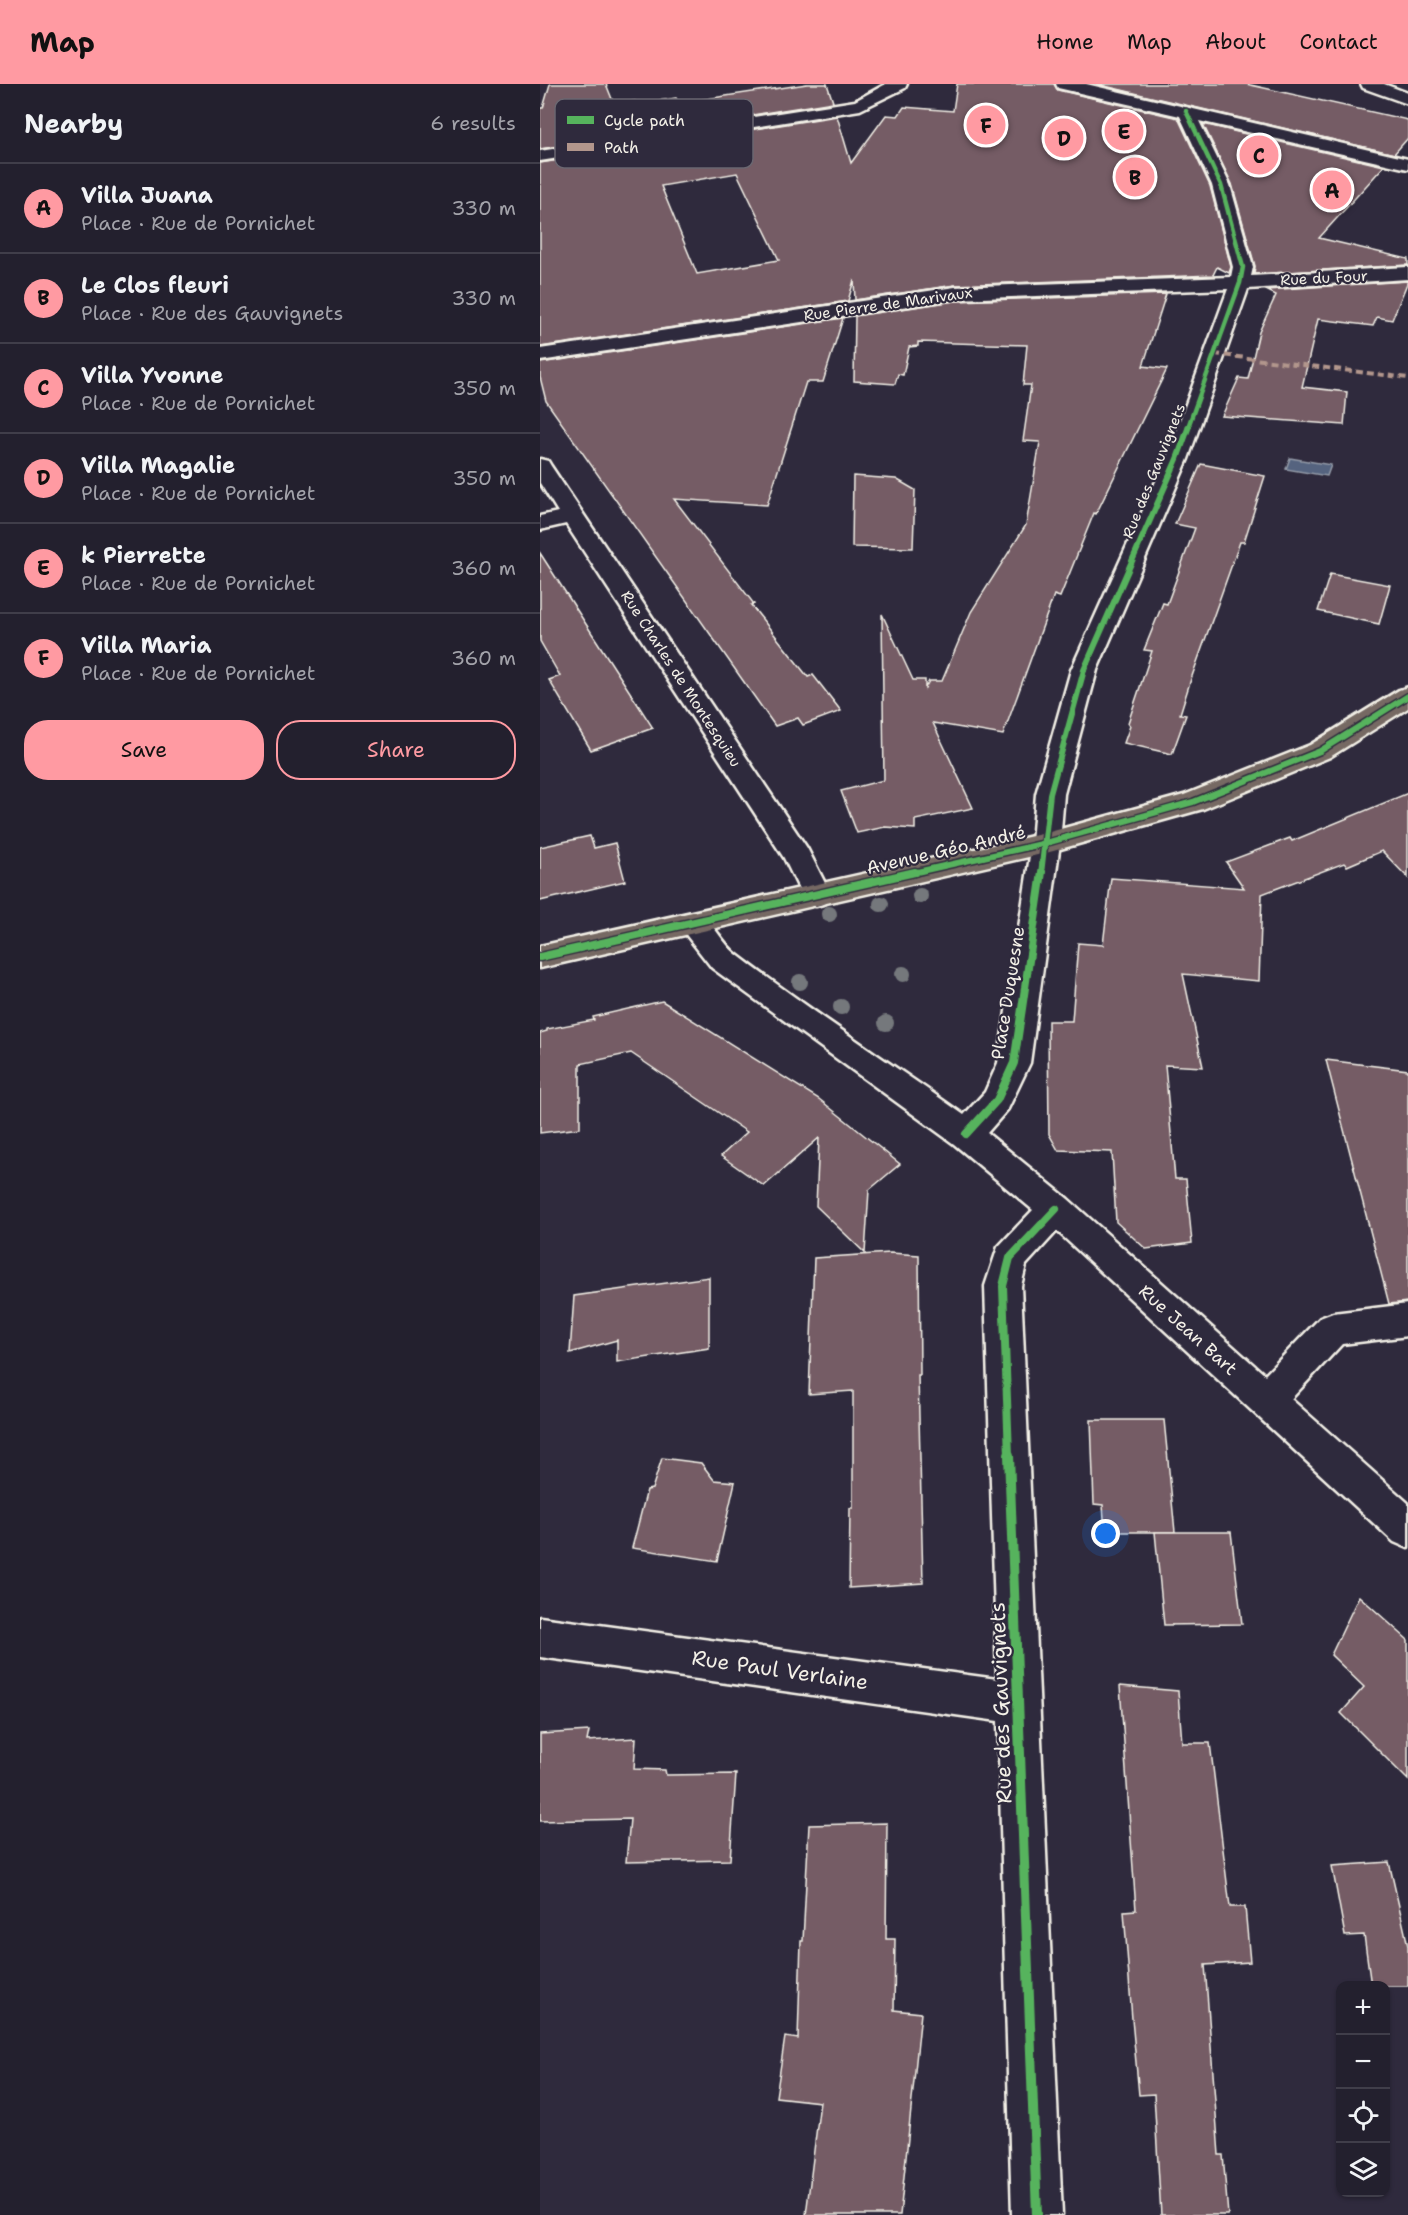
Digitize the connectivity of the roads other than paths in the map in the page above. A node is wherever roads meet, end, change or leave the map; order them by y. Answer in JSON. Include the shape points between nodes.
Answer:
{"nodes":[{"id":1,"x":899,"y":84,"type":"edge"},
{"id":2,"x":1064,"y":84,"type":"edge"},
{"id":3,"x":1369,"y":84,"type":"edge"},
{"id":4,"x":1408,"y":99,"type":"edge"},
{"id":5,"x":1186,"y":111,"type":"junction"},
{"id":6,"x":753,"y":122,"type":"edge"},
{"id":7,"x":555,"y":154,"type":"edge"},
{"id":8,"x":540,"y":156,"type":"edge"},
{"id":9,"x":1408,"y":164,"type":"edge"},
{"id":10,"x":1408,"y":273,"type":"edge"},
{"id":11,"x":1240,"y":283,"type":"junction"},
{"id":12,"x":540,"y":355,"type":"edge"},
{"id":13,"x":540,"y":466,"type":"edge"},
{"id":14,"x":573,"y":514,"type":"junction"},
{"id":15,"x":540,"y":523,"type":"edge"},
{"id":16,"x":1408,"y":696,"type":"edge"},
{"id":17,"x":1046,"y":843,"type":"junction"},
{"id":18,"x":816,"y":895,"type":"junction"},
{"id":19,"x":692,"y":923,"type":"junction"},
{"id":20,"x":540,"y":957,"type":"edge"},
{"id":21,"x":966,"y":1134,"type":"junction"},
{"id":22,"x":1056,"y":1209,"type":"junction"},
{"id":23,"x":1408,"y":1320,"type":"edge"},
{"id":24,"x":1266,"y":1400,"type":"junction"},
{"id":25,"x":1408,"y":1529,"type":"edge"},
{"id":26,"x":540,"y":1638,"type":"edge"},
{"id":27,"x":1020,"y":1703,"type":"junction"},
{"id":28,"x":1037,"y":2215,"type":"edge"}],
"edges":[{"from":1,"to":6,"type":"street","via":[[860,105]]},
{"from":2,"to":5,"type":"street"},
{"from":3,"to":4,"type":"street"},
{"from":5,"to":9,"type":"street"},
{"from":5,"to":11,"type":"street","name":"Rue des Gauvignets","via":[[1221,185],[1243,267]]},
{"from":7,"to":8,"type":"street"},
{"from":10,"to":11,"type":"street","name":"Rue du Four"},
{"from":11,"to":12,"type":"street","name":"Rue Pierre de Marivaux","via":[[955,293]]},
{"from":11,"to":17,"type":"street","name":"Rue des Gauvignets","via":[[1176,459],[1084,670],[1050,794]]},
{"from":13,"to":14,"type":"street","name":"Rue Charles de Montesquieu"},
{"from":14,"to":15,"type":"street"},
{"from":14,"to":18,"type":"street","name":"Rue Charles de Montesquieu","via":[[797,855]]},
{"from":16,"to":17,"type":"main road","name":"Avenue Géo André","via":[[1320,751],[1193,802]]},
{"from":17,"to":18,"type":"main road","name":"Avenue Géo André"},
{"from":17,"to":21,"type":"street","name":"Place Duquesne","via":[[1014,1063],[997,1100]]},
{"from":18,"to":19,"type":"main road","name":"Avenue Géo André"},
{"from":19,"to":20,"type":"main road","name":"Avenue Géo André"},
{"from":19,"to":21,"type":"street","via":[[723,960]]},
{"from":21,"to":22,"type":"street","name":"Rue Jean Bart"},
{"from":22,"to":24,"type":"street","name":"Rue Jean Bart"},
{"from":22,"to":27,"type":"street","name":"Rue des Gauvignets","via":[[1010,1258],[1003,1286]]},
{"from":23,"to":24,"type":"street","via":[[1333,1329]]},
{"from":24,"to":25,"type":"street","name":"Rue Jean Bart"},
{"from":26,"to":27,"type":"street","name":"Rue Paul Verlaine"},
{"from":27,"to":28,"type":"street","name":"Rue des Gauvignets"}]}
